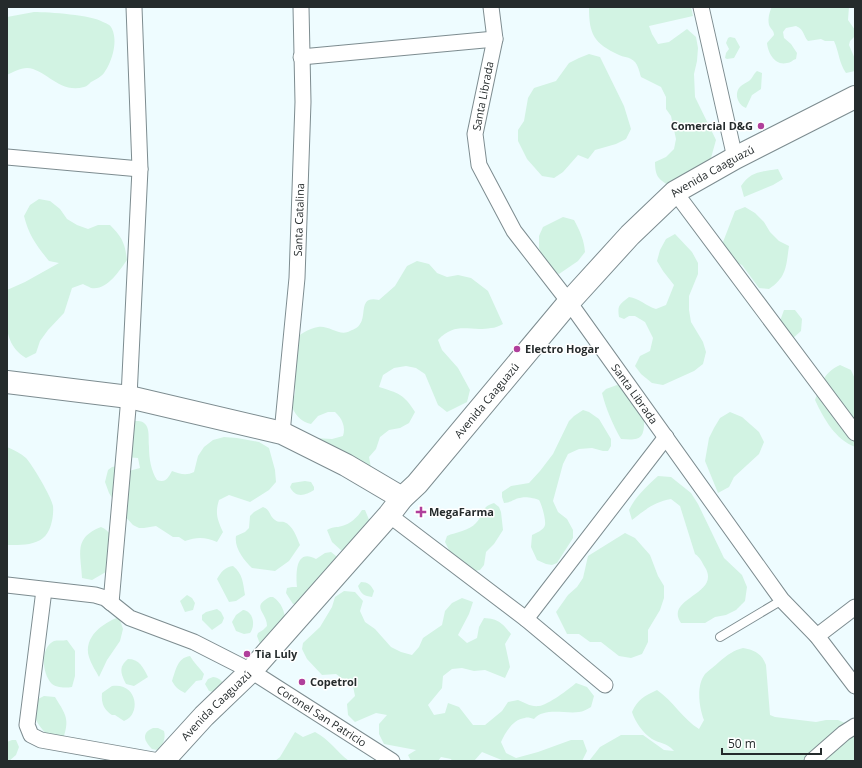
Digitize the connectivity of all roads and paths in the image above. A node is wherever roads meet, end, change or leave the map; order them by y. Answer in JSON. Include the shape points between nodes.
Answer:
{"nodes":[{"id":1,"x":134,"y":7,"type":"edge"},
{"id":2,"x":301,"y":7,"type":"edge"},
{"id":3,"x":491,"y":7,"type":"edge"},
{"id":4,"x":701,"y":7,"type":"edge"},
{"id":5,"x":495,"y":40,"type":"junction"},
{"id":6,"x":301,"y":57,"type":"junction"},
{"id":7,"x":855,"y":97,"type":"edge"},
{"id":8,"x":7,"y":157,"type":"edge"},
{"id":9,"x":735,"y":158,"type":"junction"},
{"id":10,"x":140,"y":169,"type":"junction"},
{"id":11,"x":675,"y":192,"type":"junction"},
{"id":12,"x":569,"y":302,"type":"junction"},
{"id":13,"x":7,"y":382,"type":"edge"},
{"id":14,"x":129,"y":397,"type":"junction"},
{"id":15,"x":282,"y":433,"type":"junction"},
{"id":16,"x":855,"y":433,"type":"edge"},
{"id":17,"x":666,"y":437,"type":"junction"},
{"id":18,"x":402,"y":498,"type":"junction"},
{"id":19,"x":389,"y":515,"type":"junction"},
{"id":20,"x":7,"y":585,"type":"edge"},
{"id":21,"x":44,"y":590,"type":"junction"},
{"id":22,"x":782,"y":600,"type":"junction"},
{"id":23,"x":111,"y":603,"type":"junction"},
{"id":24,"x":855,"y":607,"type":"edge"},
{"id":25,"x":526,"y":619,"type":"junction"},
{"id":26,"x":817,"y":636,"type":"junction"},
{"id":27,"x":720,"y":637,"type":"dead end"},
{"id":28,"x":251,"y":671,"type":"junction"},
{"id":29,"x":604,"y":685,"type":"dead end"},
{"id":30,"x":855,"y":686,"type":"edge"},
{"id":31,"x":855,"y":726,"type":"edge"},
{"id":32,"x":159,"y":761,"type":"edge"},
{"id":33,"x":163,"y":761,"type":"edge"},
{"id":34,"x":392,"y":761,"type":"edge"},
{"id":35,"x":812,"y":761,"type":"edge"}],
"edges":[{"from":1,"to":10,"type":"street"},
{"from":2,"to":6,"type":"street","name":"Santa Catalina"},
{"from":3,"to":5,"type":"street","name":"Santa Librada"},
{"from":4,"to":9,"type":"street"},
{"from":5,"to":6,"type":"street"},
{"from":5,"to":12,"type":"street","name":"Santa Librada","via":[[475,134],[479,165],[514,231]]},
{"from":6,"to":15,"type":"street","name":"Santa Catalina","via":[[303,102],[297,278]]},
{"from":7,"to":9,"type":"street","name":"Avenida Caaguazú"},
{"from":8,"to":10,"type":"street"},
{"from":9,"to":11,"type":"street","name":"Avenida Caaguazú"},
{"from":10,"to":14,"type":"street"},
{"from":11,"to":12,"type":"street","name":"Avenida Caaguazú","via":[[630,235]]},
{"from":11,"to":16,"type":"street"},
{"from":12,"to":17,"type":"street","name":"Santa Librada"},
{"from":12,"to":18,"type":"street","name":"Avenida Caaguazú","via":[[417,484]]},
{"from":13,"to":14,"type":"street"},
{"from":14,"to":15,"type":"street"},
{"from":14,"to":23,"type":"street"},
{"from":15,"to":18,"type":"street","via":[[346,465]]},
{"from":17,"to":22,"type":"street","name":"Santa Librada"},
{"from":17,"to":25,"type":"street"},
{"from":18,"to":19,"type":"street","name":"Avenida Caaguazú"},
{"from":19,"to":25,"type":"street"},
{"from":19,"to":28,"type":"street","name":"Avenida Caaguazú"},
{"from":20,"to":21,"type":"street","name":"Coronel San Patricio"},
{"from":21,"to":23,"type":"street","name":"Coronel San Patricio","via":[[95,596],[105,598]]},
{"from":21,"to":32,"type":"street","via":[[27,725],[31,734],[41,740]]},
{"from":22,"to":26,"type":"street","name":"Santa Librada"},
{"from":22,"to":27,"type":"lane"},
{"from":23,"to":28,"type":"street","name":"Coronel San Patricio","via":[[130,618],[194,642]]},
{"from":24,"to":26,"type":"street"},
{"from":25,"to":29,"type":"street"},
{"from":26,"to":30,"type":"street","name":"Santa Librada"},
{"from":28,"to":33,"type":"street","name":"Avenida Caaguazú","via":[[204,716]]},
{"from":28,"to":34,"type":"street","name":"Coronel San Patricio"},
{"from":31,"to":35,"type":"street"}]}
